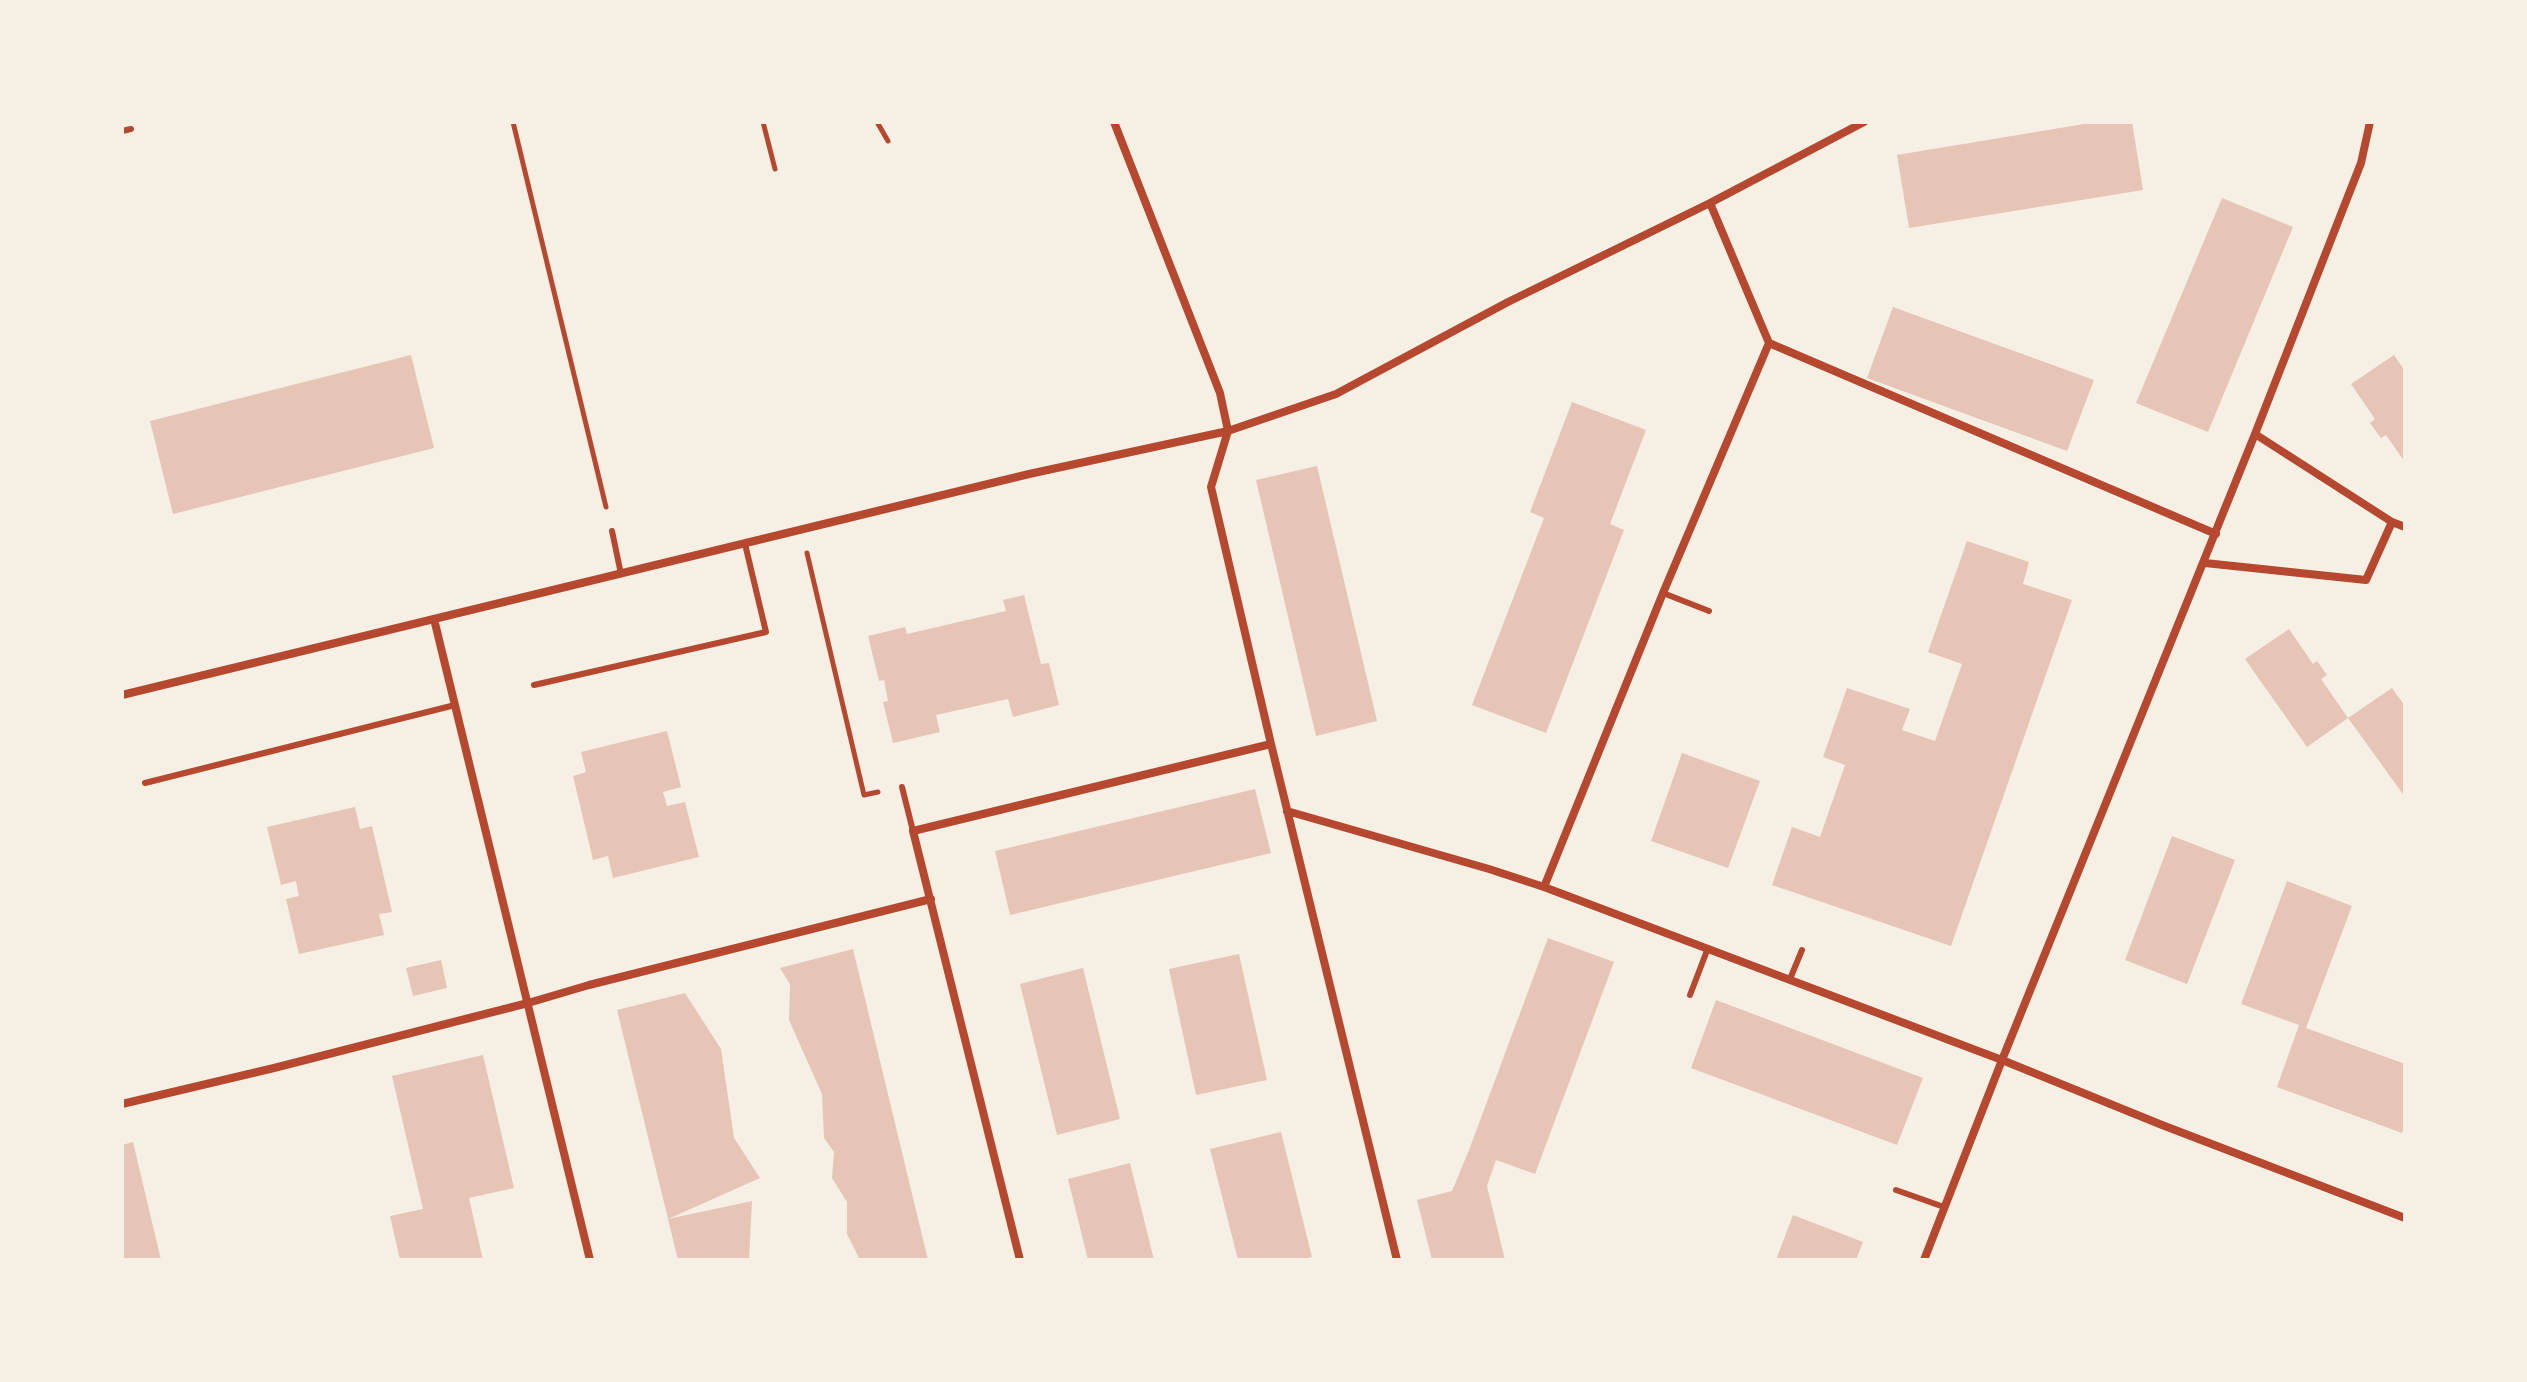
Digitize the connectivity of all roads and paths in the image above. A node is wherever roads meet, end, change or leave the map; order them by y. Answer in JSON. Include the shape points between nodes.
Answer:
{"nodes":[{"id":1,"x":513,"y":122,"type":"edge"},
{"id":2,"x":763,"y":122,"type":"edge"},
{"id":3,"x":877,"y":122,"type":"edge"},
{"id":4,"x":1114,"y":122,"type":"edge"},
{"id":5,"x":1864,"y":122,"type":"edge"},
{"id":6,"x":2370,"y":122,"type":"edge"},
{"id":7,"x":131,"y":129,"type":"dead end"},
{"id":8,"x":122,"y":131,"type":"edge"},
{"id":9,"x":888,"y":141,"type":"dead end"},
{"id":10,"x":775,"y":169,"type":"dead end"},
{"id":11,"x":1710,"y":203,"type":"junction"},
{"id":12,"x":1769,"y":343,"type":"junction"},
{"id":13,"x":1228,"y":431,"type":"junction"},
{"id":14,"x":2255,"y":434,"type":"junction"},
{"id":15,"x":2392,"y":522,"type":"junction"},
{"id":16,"x":2405,"y":527,"type":"edge"},
{"id":17,"x":802,"y":530,"type":"junction"},
{"id":18,"x":612,"y":531,"type":"joint"},
{"id":19,"x":2216,"y":534,"type":"junction"},
{"id":20,"x":745,"y":544,"type":"junction"},
{"id":21,"x":2205,"y":563,"type":"junction"},
{"id":22,"x":621,"y":574,"type":"junction"},
{"id":23,"x":1663,"y":593,"type":"junction"},
{"id":24,"x":1709,"y":611,"type":"dead end"},
{"id":25,"x":434,"y":619,"type":"junction"},
{"id":26,"x":534,"y":685,"type":"dead end"},
{"id":27,"x":122,"y":695,"type":"edge"},
{"id":28,"x":455,"y":705,"type":"junction"},
{"id":29,"x":1271,"y":744,"type":"junction"},
{"id":30,"x":145,"y":783,"type":"dead end"},
{"id":31,"x":902,"y":787,"type":"joint"},
{"id":32,"x":1287,"y":811,"type":"junction"},
{"id":33,"x":913,"y":831,"type":"junction"},
{"id":34,"x":1544,"y":887,"type":"junction"},
{"id":35,"x":931,"y":899,"type":"junction"},
{"id":36,"x":1708,"y":948,"type":"junction"},
{"id":37,"x":1802,"y":950,"type":"dead end"},
{"id":38,"x":1790,"y":979,"type":"junction"},
{"id":39,"x":1690,"y":995,"type":"dead end"},
{"id":40,"x":528,"y":1003,"type":"junction"},
{"id":41,"x":2002,"y":1060,"type":"junction"},
{"id":42,"x":122,"y":1104,"type":"edge"},
{"id":43,"x":1896,"y":1190,"type":"dead end"},
{"id":44,"x":1944,"y":1207,"type":"junction"},
{"id":45,"x":2405,"y":1218,"type":"edge"},
{"id":46,"x":590,"y":1260,"type":"edge"},
{"id":47,"x":1020,"y":1260,"type":"edge"},
{"id":48,"x":1397,"y":1260,"type":"edge"},
{"id":49,"x":1924,"y":1260,"type":"edge"}],
"edges":[{"from":1,"to":18,"type":"path"},
{"from":2,"to":10,"type":"path"},
{"from":3,"to":9,"type":"path"},
{"from":4,"to":13,"type":"street","via":[[1220,393]]},
{"from":5,"to":11,"type":"street"},
{"from":6,"to":14,"type":"street","via":[[2361,163]]},
{"from":7,"to":8,"type":"lane"},
{"from":11,"to":12,"type":"street"},
{"from":11,"to":13,"type":"street","via":[[1336,394]]},
{"from":12,"to":19,"type":"street"},
{"from":12,"to":23,"type":"street"},
{"from":13,"to":17,"type":"street"},
{"from":13,"to":29,"type":"street","via":[[1211,487]]},
{"from":14,"to":15,"type":"street"},
{"from":14,"to":19,"type":"street"},
{"from":15,"to":16,"type":"street"},
{"from":15,"to":21,"type":"street","via":[[2366,580]]},
{"from":17,"to":20,"type":"street"},
{"from":17,"to":31,"type":"path","via":[[864,795]]},
{"from":18,"to":22,"type":"lane"},
{"from":19,"to":21,"type":"street"},
{"from":20,"to":22,"type":"street"},
{"from":20,"to":26,"type":"lane","via":[[766,632]]},
{"from":21,"to":41,"type":"street"},
{"from":22,"to":25,"type":"street"},
{"from":23,"to":24,"type":"lane"},
{"from":23,"to":34,"type":"street"},
{"from":25,"to":27,"type":"street"},
{"from":25,"to":28,"type":"street"},
{"from":28,"to":30,"type":"lane"},
{"from":28,"to":40,"type":"street"},
{"from":29,"to":32,"type":"street"},
{"from":29,"to":33,"type":"street"},
{"from":31,"to":33,"type":"lane"},
{"from":32,"to":34,"type":"street"},
{"from":32,"to":48,"type":"street"},
{"from":33,"to":35,"type":"street"},
{"from":34,"to":36,"type":"street"},
{"from":35,"to":40,"type":"street"},
{"from":35,"to":47,"type":"street"},
{"from":36,"to":38,"type":"street"},
{"from":36,"to":39,"type":"lane"},
{"from":37,"to":38,"type":"lane"},
{"from":38,"to":41,"type":"street"},
{"from":40,"to":42,"type":"street"},
{"from":40,"to":46,"type":"street"},
{"from":41,"to":44,"type":"street"},
{"from":41,"to":45,"type":"street"},
{"from":43,"to":44,"type":"lane"},
{"from":44,"to":49,"type":"street"}]}
